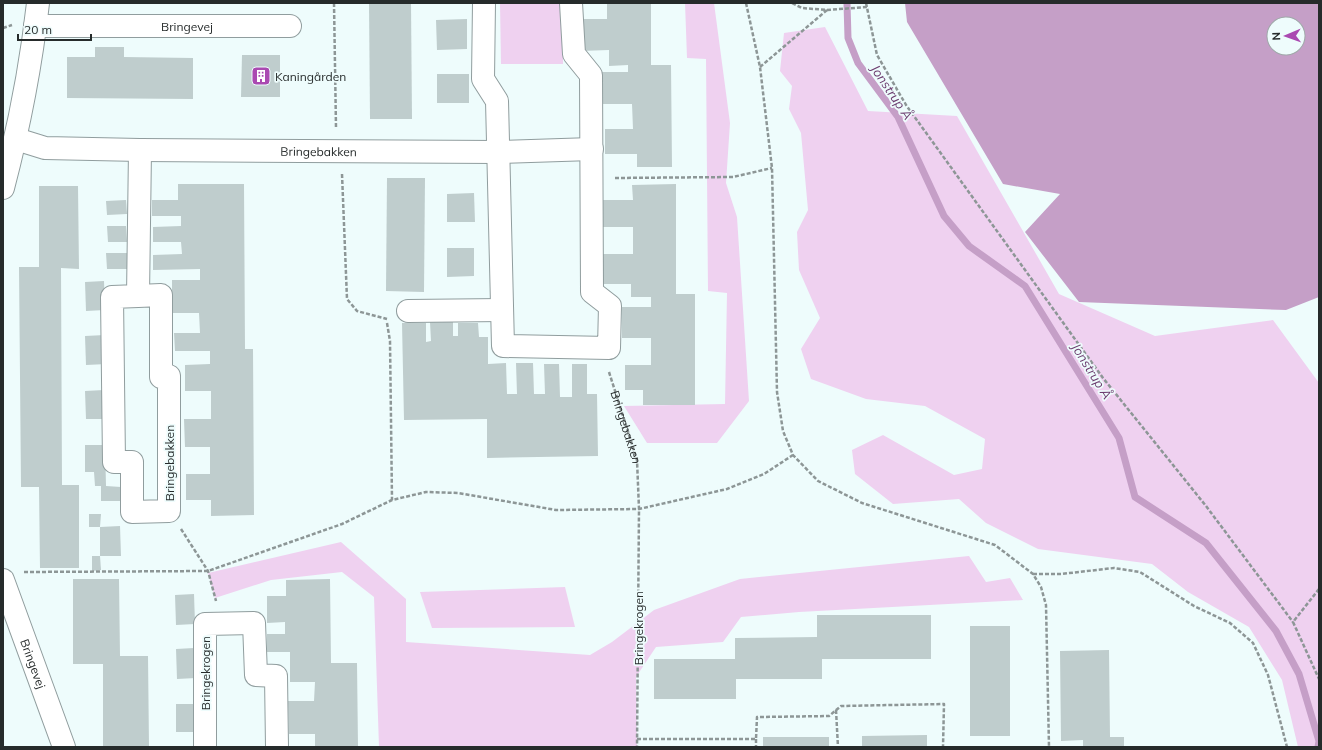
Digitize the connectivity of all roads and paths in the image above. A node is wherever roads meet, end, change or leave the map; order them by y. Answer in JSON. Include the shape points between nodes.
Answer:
{"nodes":[{"id":1,"x":38,"y":3,"type":"edge"},
{"id":2,"x":334,"y":3,"type":"edge"},
{"id":3,"x":484,"y":3,"type":"edge"},
{"id":4,"x":571,"y":3,"type":"edge"},
{"id":5,"x":746,"y":3,"type":"edge"},
{"id":6,"x":792,"y":3,"type":"edge"},
{"id":7,"x":866,"y":3,"type":"edge"},
{"id":8,"x":867,"y":7,"type":"junction"},
{"id":9,"x":827,"y":10,"type":"junction"},
{"id":10,"x":35,"y":26,"type":"junction"},
{"id":11,"x":290,"y":26,"type":"dead end"},
{"id":12,"x":760,"y":67,"type":"junction"},
{"id":13,"x":16,"y":139,"type":"junction"},
{"id":14,"x":592,"y":149,"type":"junction"},
{"id":15,"x":140,"y":150,"type":"junction"},
{"id":16,"x":336,"y":150,"type":"junction"},
{"id":17,"x":498,"y":152,"type":"junction"},
{"id":18,"x":772,"y":168,"type":"junction"},
{"id":19,"x":592,"y":178,"type":"junction"},
{"id":20,"x":3,"y":188,"type":"edge"},
{"id":21,"x":138,"y":296,"type":"junction"},
{"id":22,"x":502,"y":310,"type":"junction"},
{"id":23,"x":408,"y":311,"type":"joint"},
{"id":24,"x":386,"y":319,"type":"junction"},
{"id":25,"x":602,"y":348,"type":"junction"},
{"id":26,"x":793,"y":455,"type":"junction"},
{"id":27,"x":392,"y":500,"type":"junction"},
{"id":28,"x":638,"y":509,"type":"junction"},
{"id":29,"x":169,"y":511,"type":"junction"},
{"id":30,"x":208,"y":571,"type":"junction"},
{"id":31,"x":1033,"y":574,"type":"junction"},
{"id":32,"x":11,"y":576,"type":"edge"},
{"id":33,"x":1319,"y":589,"type":"edge"},
{"id":34,"x":1293,"y":622,"type":"junction"},
{"id":35,"x":218,"y":624,"type":"junction"},
{"id":36,"x":1319,"y":679,"type":"edge"},
{"id":37,"x":836,"y":710,"type":"junction"},
{"id":38,"x":637,"y":739,"type":"junction"},
{"id":39,"x":756,"y":740,"type":"junction"},
{"id":40,"x":1048,"y":746,"type":"edge"},
{"id":41,"x":64,"y":747,"type":"edge"},
{"id":42,"x":205,"y":747,"type":"edge"},
{"id":43,"x":277,"y":747,"type":"edge"},
{"id":44,"x":637,"y":747,"type":"edge"},
{"id":45,"x":756,"y":747,"type":"edge"},
{"id":46,"x":838,"y":747,"type":"edge"},
{"id":47,"x":944,"y":747,"type":"edge"},
{"id":48,"x":1287,"y":747,"type":"edge"}],
"edges":[{"from":1,"to":10,"type":"street"},
{"from":2,"to":16,"type":"path"},
{"from":3,"to":17,"type":"street","via":[[483,79],[498,101]]},
{"from":4,"to":14,"type":"street","via":[[574,54],[591,75]]},
{"from":5,"to":12,"type":"path"},
{"from":6,"to":9,"type":"path","via":[[802,8]]},
{"from":7,"to":8,"type":"path"},
{"from":8,"to":9,"type":"path"},
{"from":8,"to":34,"type":"path","via":[[877,55],[906,105],[1103,378],[1198,495]]},
{"from":9,"to":12,"type":"path"},
{"from":10,"to":11,"type":"street","name":"Bringevej"},
{"from":10,"to":13,"type":"street"},
{"from":12,"to":18,"type":"path"},
{"from":13,"to":15,"type":"street","name":"Bringebakken","via":[[45,148]]},
{"from":13,"to":20,"type":"street"},
{"from":14,"to":17,"type":"street","name":"Bringebakken"},
{"from":14,"to":19,"type":"street"},
{"from":15,"to":16,"type":"street","name":"Bringebakken"},
{"from":15,"to":21,"type":"street"},
{"from":16,"to":17,"type":"street","name":"Bringebakken"},
{"from":16,"to":24,"type":"path","via":[[342,165],[347,299],[357,311]]},
{"from":17,"to":22,"type":"street"},
{"from":18,"to":19,"type":"path","via":[[733,177]]},
{"from":18,"to":26,"type":"path","via":[[777,392],[783,431]]},
{"from":19,"to":25,"type":"street","via":[[592,292],[610,306],[609,348]]},
{"from":21,"to":29,"type":"street","name":"Bringebakken","via":[[161,295],[161,377],[169,376]]},
{"from":21,"to":29,"type":"street","name":"Bringebakken","via":[[112,297],[114,462],[132,462],[132,512]]},
{"from":22,"to":23,"type":"street"},
{"from":22,"to":25,"type":"street","via":[[503,346]]},
{"from":23,"to":24,"type":"path"},
{"from":24,"to":27,"type":"path","via":[[390,341]]},
{"from":25,"to":28,"type":"path","name":"Bringebakken","via":[[637,460]]},
{"from":26,"to":28,"type":"path","via":[[764,474],[727,489]]},
{"from":26,"to":31,"type":"path","via":[[818,481],[862,503],[995,545]]},
{"from":27,"to":28,"type":"path","via":[[426,492],[458,493],[556,510]]},
{"from":27,"to":30,"type":"path","via":[[342,524]]},
{"from":28,"to":38,"type":"path","name":"Bringekrogen"},
{"from":29,"to":30,"type":"path"},
{"from":30,"to":32,"type":"path"},
{"from":30,"to":35,"type":"path"},
{"from":31,"to":40,"type":"path","via":[[1041,587],[1046,604]]},
{"from":31,"to":48,"type":"path","via":[[1061,574],[1114,568],[1140,572],[1194,606],[1230,623],[1253,643],[1268,675]]},
{"from":32,"to":41,"type":"street","name":"Bringevej"},
{"from":33,"to":34,"type":"path"},
{"from":34,"to":36,"type":"path"},
{"from":35,"to":42,"type":"street","name":"Bringekrogen","via":[[205,624]]},
{"from":35,"to":43,"type":"street","name":"Bringekrogen","via":[[254,623],[256,675],[276,676]]},
{"from":37,"to":39,"type":"path","via":[[829,716],[757,717]]},
{"from":37,"to":46,"type":"path"},
{"from":37,"to":47,"type":"path","via":[[841,706],[944,704]]},
{"from":38,"to":39,"type":"path"},
{"from":38,"to":44,"type":"path","name":"Bringekrogen"},
{"from":39,"to":45,"type":"path"}]}
